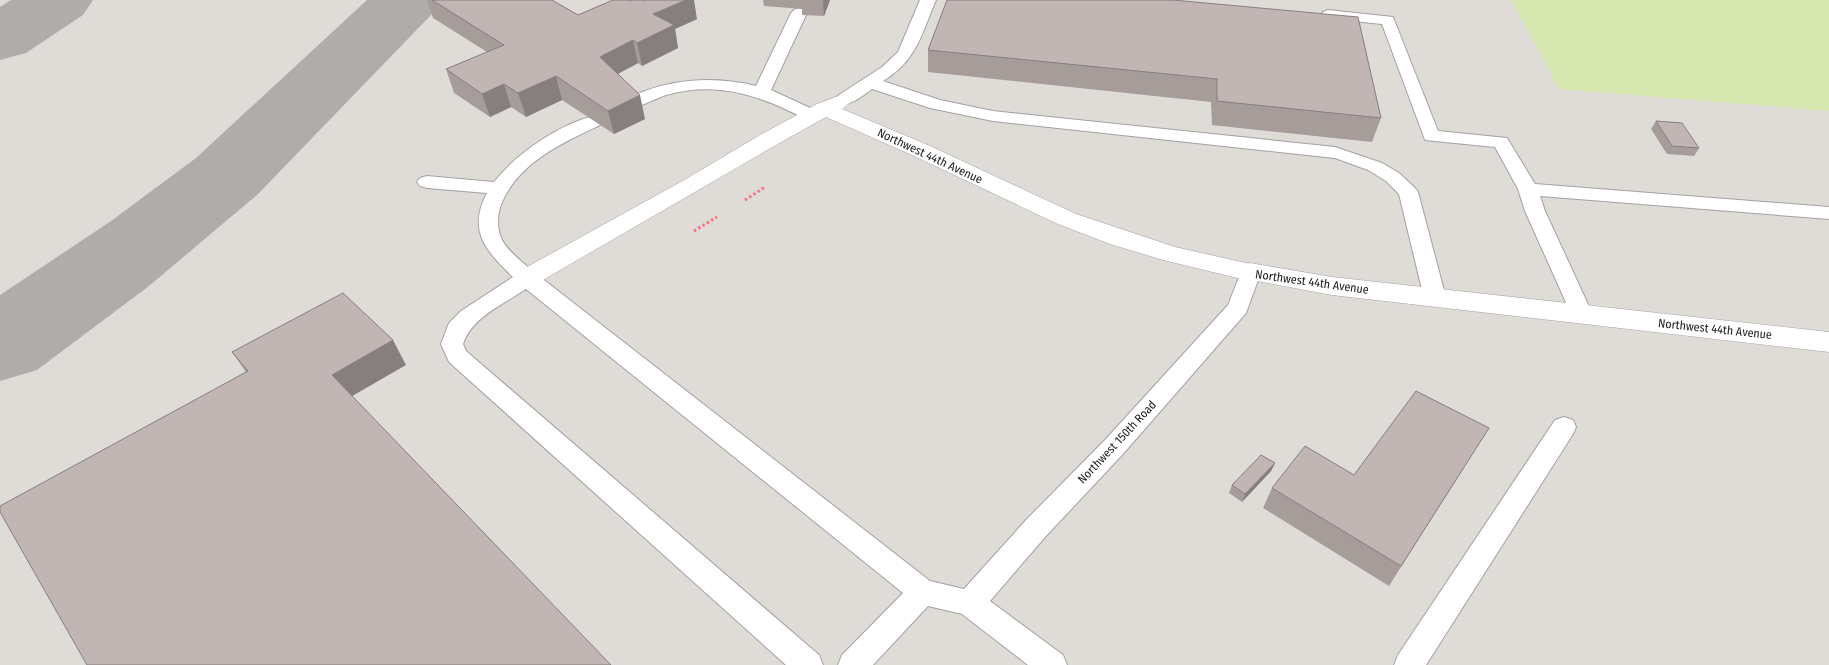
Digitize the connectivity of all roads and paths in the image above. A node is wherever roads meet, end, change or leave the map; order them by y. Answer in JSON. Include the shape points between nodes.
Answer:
{"nodes":[{"id":1,"x":928,"y":0,"type":"edge"},
{"id":2,"x":799,"y":13,"type":"dead end"},
{"id":3,"x":1310,"y":13,"type":"edge"},
{"id":4,"x":871,"y":83,"type":"junction"},
{"id":5,"x":762,"y":92,"type":"junction"},
{"id":6,"x":630,"y":104,"type":"edge"},
{"id":7,"x":827,"y":108,"type":"junction"},
{"id":8,"x":594,"y":121,"type":"edge"},
{"id":9,"x":427,"y":182,"type":"dead end"},
{"id":10,"x":499,"y":188,"type":"junction"},
{"id":11,"x":765,"y":188,"type":"dead end"},
{"id":12,"x":1528,"y":189,"type":"junction"},
{"id":13,"x":745,"y":200,"type":"dead end"},
{"id":14,"x":1829,"y":213,"type":"edge"},
{"id":15,"x":717,"y":216,"type":"dead end"},
{"id":16,"x":694,"y":231,"type":"dead end"},
{"id":17,"x":1250,"y":272,"type":"junction"},
{"id":18,"x":527,"y":278,"type":"junction"},
{"id":19,"x":1435,"y":298,"type":"junction"},
{"id":20,"x":1581,"y":313,"type":"junction"},
{"id":21,"x":1829,"y":342,"type":"edge"},
{"id":22,"x":1564,"y":427,"type":"dead end"},
{"id":23,"x":923,"y":592,"type":"junction"},
{"id":24,"x":970,"y":603,"type":"junction"},
{"id":25,"x":808,"y":665,"type":"edge"},
{"id":26,"x":853,"y":665,"type":"edge"},
{"id":27,"x":1052,"y":665,"type":"edge"},
{"id":28,"x":1409,"y":665,"type":"edge"}],
"edges":[{"from":1,"to":4,"type":"lane","via":[[905,54]]},
{"from":2,"to":5,"type":"lane"},
{"from":3,"to":12,"type":"lane","via":[[1388,20],[1431,136],[1501,142]]},
{"from":4,"to":7,"type":"lane"},
{"from":4,"to":19,"type":"lane","via":[[936,104],[993,116],[1357,158],[1396,178],[1408,192]]},
{"from":5,"to":6,"type":"lane","via":[[740,87],[693,85],[668,88]]},
{"from":5,"to":7,"type":"lane"},
{"from":7,"to":17,"type":"street","name":"Northwest 44th Avenue","via":[[1067,219],[1172,254]]},
{"from":7,"to":18,"type":"street"},
{"from":8,"to":10,"type":"lane","via":[[531,154]]},
{"from":9,"to":10,"type":"lane"},
{"from":10,"to":18,"type":"lane","via":[[487,213],[489,234],[498,249]]},
{"from":11,"to":13,"type":"path"},
{"from":12,"to":14,"type":"lane"},
{"from":12,"to":20,"type":"lane"},
{"from":15,"to":16,"type":"path"},
{"from":17,"to":19,"type":"street","name":"Northwest 44th Avenue"},
{"from":17,"to":24,"type":"lane","name":"Northwest 150th Road","via":[[1238,308]]},
{"from":18,"to":23,"type":"lane"},
{"from":18,"to":25,"type":"lane","via":[[469,316],[458,329],[452,344],[457,356]]},
{"from":19,"to":20,"type":"street","name":"Northwest 44th Avenue"},
{"from":20,"to":21,"type":"street","name":"Northwest 44th Avenue"},
{"from":22,"to":28,"type":"lane"},
{"from":23,"to":24,"type":"lane"},
{"from":23,"to":26,"type":"lane"},
{"from":24,"to":27,"type":"lane"}]}
